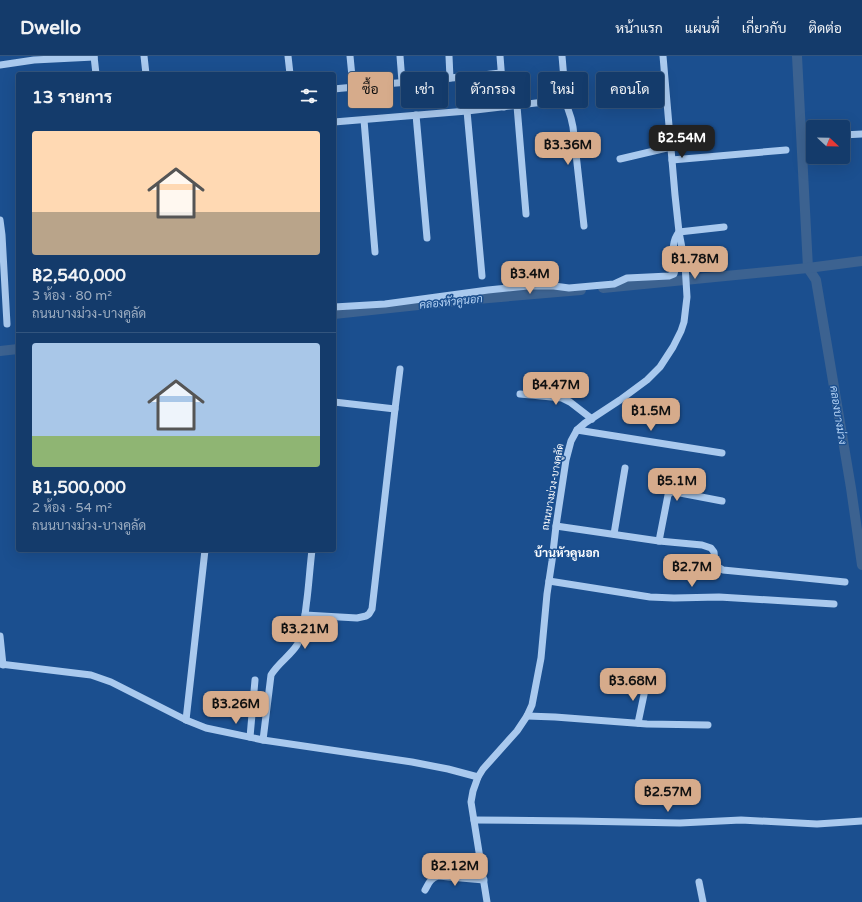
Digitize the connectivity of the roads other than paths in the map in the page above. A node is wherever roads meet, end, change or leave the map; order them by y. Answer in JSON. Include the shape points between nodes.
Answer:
{"nodes":[{"id":1,"x":94,"y":56,"type":"edge"},
{"id":2,"x":144,"y":56,"type":"edge"},
{"id":3,"x":288,"y":56,"type":"edge"},
{"id":4,"x":350,"y":56,"type":"edge"},
{"id":5,"x":400,"y":56,"type":"edge"},
{"id":6,"x":449,"y":56,"type":"edge"},
{"id":7,"x":500,"y":56,"type":"edge"},
{"id":8,"x":562,"y":56,"type":"edge"},
{"id":9,"x":663,"y":56,"type":"edge"},
{"id":10,"x":34,"y":58,"type":"edge"},
{"id":11,"x":0,"y":65,"type":"edge"},
{"id":12,"x":96,"y":72,"type":"edge"},
{"id":13,"x":146,"y":72,"type":"edge"},
{"id":14,"x":290,"y":72,"type":"edge"},
{"id":15,"x":352,"y":72,"type":"edge"},
{"id":16,"x":401,"y":72,"type":"edge"},
{"id":17,"x":501,"y":72,"type":"edge"},
{"id":18,"x":563,"y":72,"type":"edge"},
{"id":19,"x":456,"y":77,"type":"edge"},
{"id":20,"x":450,"y":78,"type":"joint"},
{"id":21,"x":348,"y":88,"type":"edge"},
{"id":22,"x":336,"y":89,"type":"edge"},
{"id":23,"x":495,"y":108,"type":"edge"},
{"id":24,"x":517,"y":108,"type":"edge"},
{"id":25,"x":568,"y":108,"type":"edge"},
{"id":26,"x":467,"y":111,"type":"junction"},
{"id":27,"x":416,"y":115,"type":"junction"},
{"id":28,"x":364,"y":120,"type":"junction"},
{"id":29,"x":336,"y":122,"type":"edge"},
{"id":30,"x":862,"y":134,"type":"edge"},
{"id":31,"x":850,"y":135,"type":"edge"},
{"id":32,"x":671,"y":147,"type":"junction"},
{"id":33,"x":786,"y":150,"type":"dead end"},
{"id":34,"x":620,"y":159,"type":"dead end"},
{"id":35,"x":672,"y":160,"type":"junction"},
{"id":36,"x":526,"y":214,"type":"dead end"},
{"id":37,"x":0,"y":220,"type":"edge"},
{"id":38,"x":584,"y":226,"type":"dead end"},
{"id":39,"x":724,"y":227,"type":"dead end"},
{"id":40,"x":679,"y":232,"type":"junction"},
{"id":41,"x":427,"y":238,"type":"dead end"},
{"id":42,"x":375,"y":252,"type":"dead end"},
{"id":43,"x":482,"y":276,"type":"dead end"},
{"id":44,"x":336,"y":307,"type":"edge"},
{"id":45,"x":7,"y":324,"type":"dead end"},
{"id":46,"x":400,"y":369,"type":"dead end"},
{"id":47,"x":520,"y":394,"type":"dead end"},
{"id":48,"x":336,"y":402,"type":"edge"},
{"id":49,"x":394,"y":409,"type":"junction"},
{"id":50,"x":592,"y":419,"type":"junction"},
{"id":51,"x":578,"y":430,"type":"junction"},
{"id":52,"x":722,"y":452,"type":"dead end"},
{"id":53,"x":625,"y":468,"type":"dead end"},
{"id":54,"x":722,"y":501,"type":"dead end"},
{"id":55,"x":556,"y":526,"type":"junction"},
{"id":56,"x":614,"y":534,"type":"junction"},
{"id":57,"x":659,"y":541,"type":"junction"},
{"id":58,"x":205,"y":552,"type":"edge"},
{"id":59,"x":312,"y":552,"type":"edge"},
{"id":60,"x":549,"y":581,"type":"junction"},
{"id":61,"x":845,"y":582,"type":"dead end"},
{"id":62,"x":834,"y":604,"type":"dead end"},
{"id":63,"x":305,"y":615,"type":"junction"},
{"id":64,"x":0,"y":636,"type":"edge"},
{"id":65,"x":1,"y":664,"type":"edge"},
{"id":66,"x":255,"y":680,"type":"dead end"},
{"id":67,"x":646,"y":685,"type":"dead end"},
{"id":68,"x":527,"y":716,"type":"junction"},
{"id":69,"x":186,"y":720,"type":"junction"},
{"id":70,"x":638,"y":723,"type":"junction"},
{"id":71,"x":708,"y":725,"type":"dead end"},
{"id":72,"x":250,"y":737,"type":"junction"},
{"id":73,"x":263,"y":740,"type":"junction"},
{"id":74,"x":478,"y":777,"type":"junction"},
{"id":75,"x":474,"y":820,"type":"junction"},
{"id":76,"x":862,"y":821,"type":"edge"},
{"id":77,"x":484,"y":880,"type":"junction"},
{"id":78,"x":699,"y":882,"type":"dead end"},
{"id":79,"x":425,"y":890,"type":"dead end"},
{"id":80,"x":487,"y":902,"type":"edge"},
{"id":81,"x":703,"y":902,"type":"edge"}],
"edges":[{"from":1,"to":10,"type":"street"},
{"from":1,"to":12,"type":"street"},
{"from":2,"to":13,"type":"street"},
{"from":3,"to":14,"type":"street"},
{"from":4,"to":15,"type":"street"},
{"from":5,"to":16,"type":"street"},
{"from":6,"to":20,"type":"street"},
{"from":7,"to":17,"type":"street"},
{"from":8,"to":18,"type":"street"},
{"from":9,"to":32,"type":"street","name":"ถนนบางม่วง-บางคูลัด"},
{"from":10,"to":11,"type":"street"},
{"from":19,"to":20,"type":"street"},
{"from":21,"to":22,"type":"street"},
{"from":23,"to":26,"type":"street"},
{"from":24,"to":36,"type":"street"},
{"from":25,"to":38,"type":"street","via":[[573,127]]},
{"from":26,"to":27,"type":"street"},
{"from":26,"to":43,"type":"street"},
{"from":27,"to":28,"type":"street"},
{"from":27,"to":41,"type":"street"},
{"from":28,"to":29,"type":"street"},
{"from":28,"to":42,"type":"street"},
{"from":30,"to":31,"type":"street"},
{"from":32,"to":34,"type":"street"},
{"from":32,"to":35,"type":"street","name":"ถนนบางม่วง-บางคูลัด"},
{"from":33,"to":35,"type":"street"},
{"from":35,"to":40,"type":"street","name":"ถนนบางม่วง-บางคูลัด"},
{"from":37,"to":45,"type":"street"},
{"from":39,"to":40,"type":"street"},
{"from":40,"to":44,"type":"street","via":[[673,242],[675,270],[674,274],[669,276],[627,278],[614,284],[569,288],[528,286],[385,304]]},
{"from":40,"to":50,"type":"street","name":"ถนนบางม่วง-บางคูลัด","via":[[685,264],[686,297],[681,331],[660,367],[647,380]]},
{"from":46,"to":49,"type":"street"},
{"from":47,"to":50,"type":"street","via":[[562,398]]},
{"from":48,"to":49,"type":"street"},
{"from":49,"to":63,"type":"street","via":[[370,614],[362,617]]},
{"from":50,"to":51,"type":"street","name":"ถนนบางม่วง-บางคูลัด"},
{"from":51,"to":52,"type":"street"},
{"from":51,"to":55,"type":"street","name":"ถนนบางม่วง-บางคูลัด","via":[[571,441],[566,460]]},
{"from":53,"to":56,"type":"street"},
{"from":54,"to":57,"type":"street","via":[[671,492],[668,495]]},
{"from":55,"to":56,"type":"street"},
{"from":55,"to":60,"type":"street","name":"ถนนบางม่วง-บางคูลัด"},
{"from":56,"to":57,"type":"street"},
{"from":57,"to":61,"type":"street","via":[[711,548],[715,562],[724,570]]},
{"from":58,"to":69,"type":"street"},
{"from":59,"to":63,"type":"street"},
{"from":60,"to":62,"type":"street","via":[[650,597],[719,597]]},
{"from":60,"to":68,"type":"street","name":"ถนนบางม่วง-บางคูลัด","via":[[541,658],[532,704]]},
{"from":63,"to":73,"type":"street","via":[[298,644],[271,675]]},
{"from":64,"to":65,"type":"street"},
{"from":65,"to":69,"type":"street","via":[[91,675],[111,682]]},
{"from":66,"to":72,"type":"street"},
{"from":67,"to":70,"type":"street"},
{"from":68,"to":70,"type":"street"},
{"from":68,"to":74,"type":"street","name":"ถนนบางม่วง-บางคูลัด"},
{"from":69,"to":72,"type":"street","via":[[206,728]]},
{"from":70,"to":71,"type":"street"},
{"from":72,"to":73,"type":"street"},
{"from":73,"to":74,"type":"street","via":[[412,762]]},
{"from":74,"to":75,"type":"street","name":"ถนนบางม่วง-บางคูลัด","via":[[473,791]]},
{"from":75,"to":76,"type":"street","via":[[680,823],[741,820],[817,824]]},
{"from":75,"to":77,"type":"street","name":"ถนนบางม่วง-บางคูลัด"},
{"from":77,"to":79,"type":"street","via":[[438,876],[430,881]]},
{"from":77,"to":80,"type":"street","name":"ถนนบางม่วง-บางคูลัด"},
{"from":78,"to":81,"type":"street"}]}
